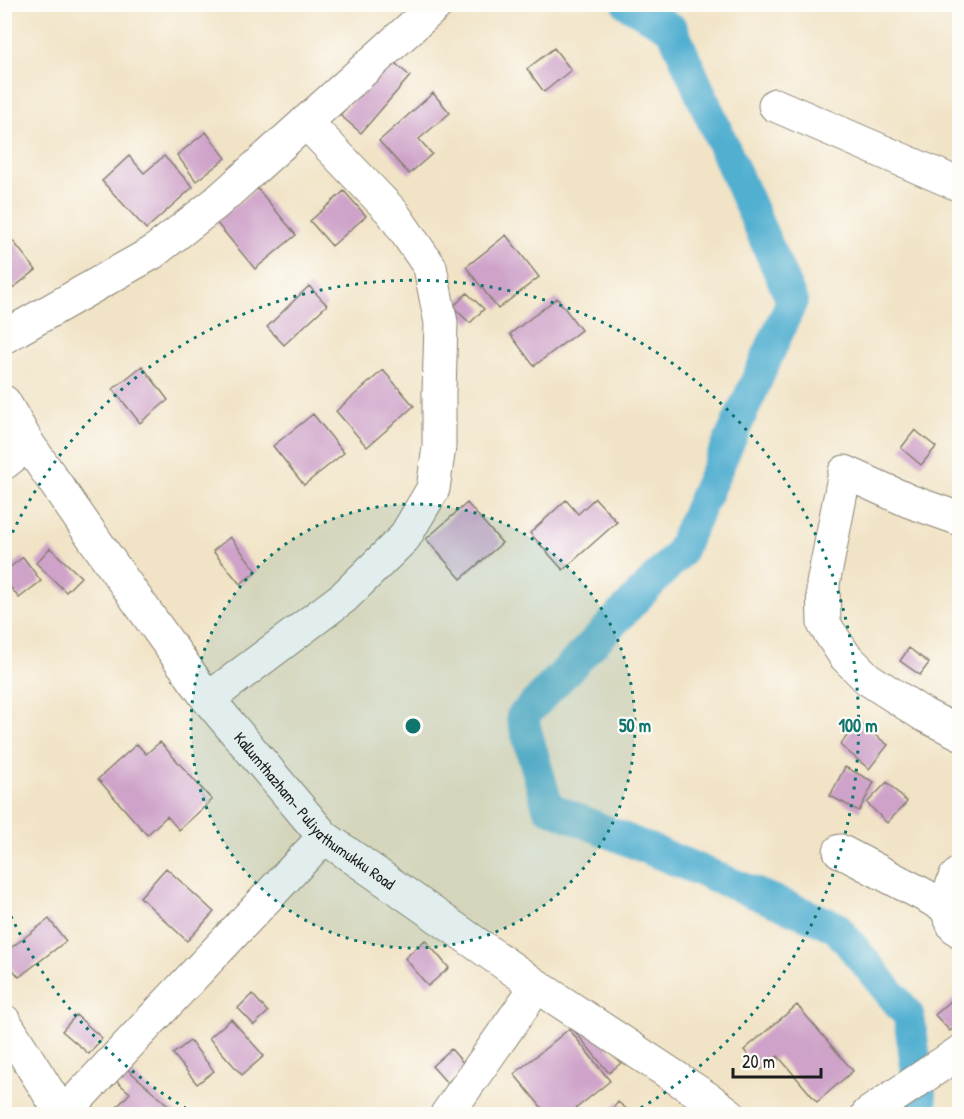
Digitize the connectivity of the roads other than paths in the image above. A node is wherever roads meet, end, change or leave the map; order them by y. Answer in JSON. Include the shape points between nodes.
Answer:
{"nodes":[{"id":1,"x":437,"y":4,"type":"edge"},
{"id":2,"x":775,"y":105,"type":"dead end"},
{"id":3,"x":306,"y":122,"type":"junction"},
{"id":4,"x":960,"y":184,"type":"edge"},
{"id":5,"x":4,"y":337,"type":"edge"},
{"id":6,"x":4,"y":402,"type":"edge"},
{"id":7,"x":16,"y":454,"type":"edge"},
{"id":8,"x":960,"y":519,"type":"edge"},
{"id":9,"x":208,"y":699,"type":"junction"},
{"id":10,"x":960,"y":733,"type":"edge"},
{"id":11,"x":324,"y":837,"type":"junction"},
{"id":12,"x":840,"y":851,"type":"dead end"},
{"id":13,"x":960,"y":873,"type":"edge"},
{"id":14,"x":952,"y":918,"type":"edge"},
{"id":15,"x":537,"y":986,"type":"junction"},
{"id":16,"x":4,"y":1021,"type":"edge"},
{"id":17,"x":960,"y":1052,"type":"edge"},
{"id":18,"x":712,"y":1110,"type":"edge"},
{"id":19,"x":871,"y":1112,"type":"edge"},
{"id":20,"x":62,"y":1114,"type":"edge"},
{"id":21,"x":447,"y":1114,"type":"edge"}],
"edges":[{"from":1,"to":3,"type":"street"},
{"from":2,"to":4,"type":"street"},
{"from":3,"to":5,"type":"street","via":[[216,203],[152,253]]},
{"from":3,"to":9,"type":"street","via":[[392,212],[430,267],[441,323],[439,447],[433,489],[404,538],[344,597]]},
{"from":6,"to":7,"type":"street","name":"Kallumthazham- Puliyathumukku Road"},
{"from":7,"to":9,"type":"street","name":"Kallumthazham- Puliyathumukku Road","via":[[120,576]]},
{"from":8,"to":10,"type":"street","via":[[844,472],[822,584],[824,624],[845,656],[868,679]]},
{"from":9,"to":11,"type":"street","name":"Kallumthazham- Puliyathumukku Road"},
{"from":11,"to":15,"type":"street","name":"Kallumthazham- Puliyathumukku Road"},
{"from":11,"to":20,"type":"street"},
{"from":12,"to":14,"type":"street"},
{"from":13,"to":14,"type":"street","via":[[955,878]]},
{"from":15,"to":18,"type":"street","name":"Kallumthazham- Puliyathumukku Road"},
{"from":15,"to":21,"type":"street"},
{"from":16,"to":20,"type":"street"},
{"from":17,"to":19,"type":"street"}]}
